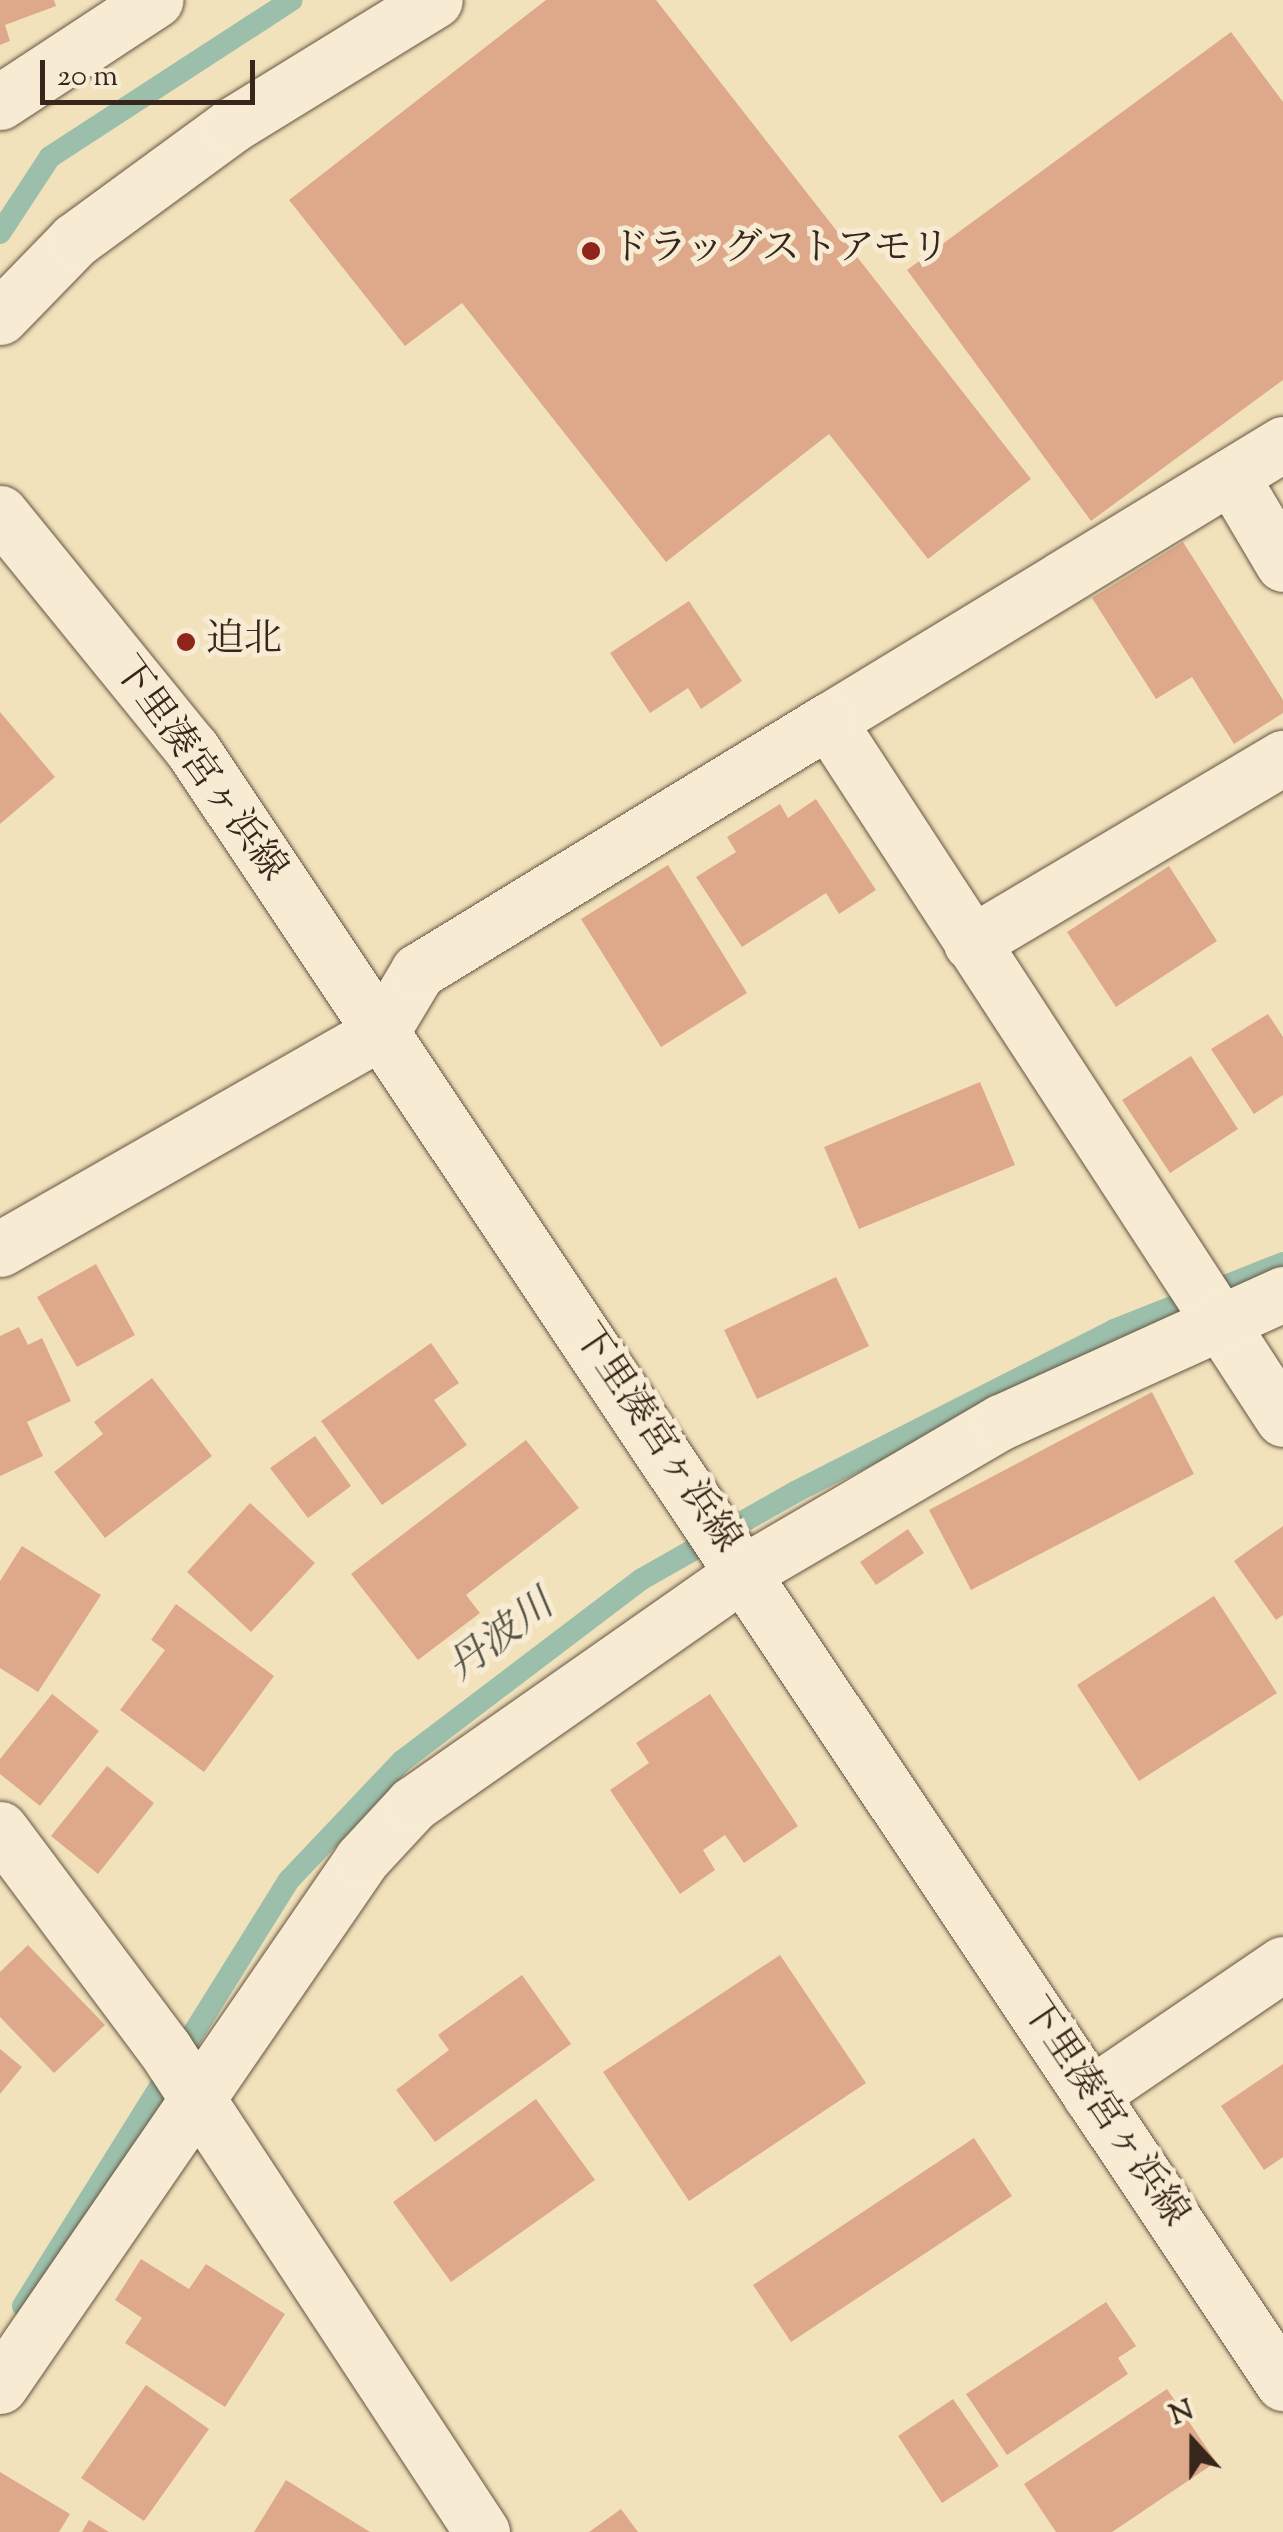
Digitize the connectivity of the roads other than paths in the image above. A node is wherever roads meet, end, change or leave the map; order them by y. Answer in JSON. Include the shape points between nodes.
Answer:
{"nodes":[{"id":1,"x":155,"y":0,"type":"edge"},
{"id":2,"x":434,"y":0,"type":"edge"},
{"id":3,"x":0,"y":102,"type":"edge"},
{"id":4,"x":0,"y":317,"type":"edge"},
{"id":5,"x":1283,"y":444,"type":"edge"},
{"id":6,"x":1231,"y":476,"type":"junction"},
{"id":7,"x":0,"y":513,"type":"edge"},
{"id":8,"x":1283,"y":564,"type":"edge"},
{"id":9,"x":828,"y":722,"type":"junction"},
{"id":10,"x":1283,"y":758,"type":"edge"},
{"id":11,"x":972,"y":943,"type":"junction"},
{"id":12,"x":382,"y":1031,"type":"junction"},
{"id":13,"x":0,"y":1250,"type":"edge"},
{"id":14,"x":1283,"y":1294,"type":"edge"},
{"id":15,"x":1212,"y":1314,"type":"junction"},
{"id":16,"x":1283,"y":1419,"type":"edge"},
{"id":17,"x":744,"y":1572,"type":"junction"},
{"id":18,"x":0,"y":1829,"type":"edge"},
{"id":19,"x":1283,"y":1964,"type":"edge"},
{"id":20,"x":1090,"y":2094,"type":"junction"},
{"id":21,"x":197,"y":2101,"type":"junction"},
{"id":22,"x":1283,"y":2383,"type":"edge"},
{"id":23,"x":0,"y":2386,"type":"edge"},
{"id":24,"x":482,"y":2532,"type":"edge"}],
"edges":[{"from":1,"to":3,"type":"street"},
{"from":2,"to":4,"type":"street","via":[[232,125],[76,240]]},
{"from":5,"to":6,"type":"street"},
{"from":6,"to":8,"type":"street"},
{"from":6,"to":9,"type":"street"},
{"from":7,"to":12,"type":"street","name":"下里湊宮ヶ浜線","via":[[192,749]]},
{"from":9,"to":11,"type":"street"},
{"from":9,"to":12,"type":"street","via":[[418,971]]},
{"from":10,"to":11,"type":"street"},
{"from":11,"to":15,"type":"street"},
{"from":12,"to":13,"type":"street"},
{"from":12,"to":17,"type":"street","name":"下里湊宮ヶ浜線"},
{"from":14,"to":15,"type":"street"},
{"from":15,"to":16,"type":"street"},
{"from":15,"to":17,"type":"street","via":[[1001,1422]]},
{"from":17,"to":20,"type":"street","name":"下里湊宮ヶ浜線"},
{"from":17,"to":21,"type":"street","via":[[413,1804],[362,1860]]},
{"from":18,"to":21,"type":"street"},
{"from":19,"to":20,"type":"street"},
{"from":20,"to":22,"type":"street","name":"下里湊宮ヶ浜線"},
{"from":21,"to":23,"type":"street"},
{"from":21,"to":24,"type":"street"}]}
